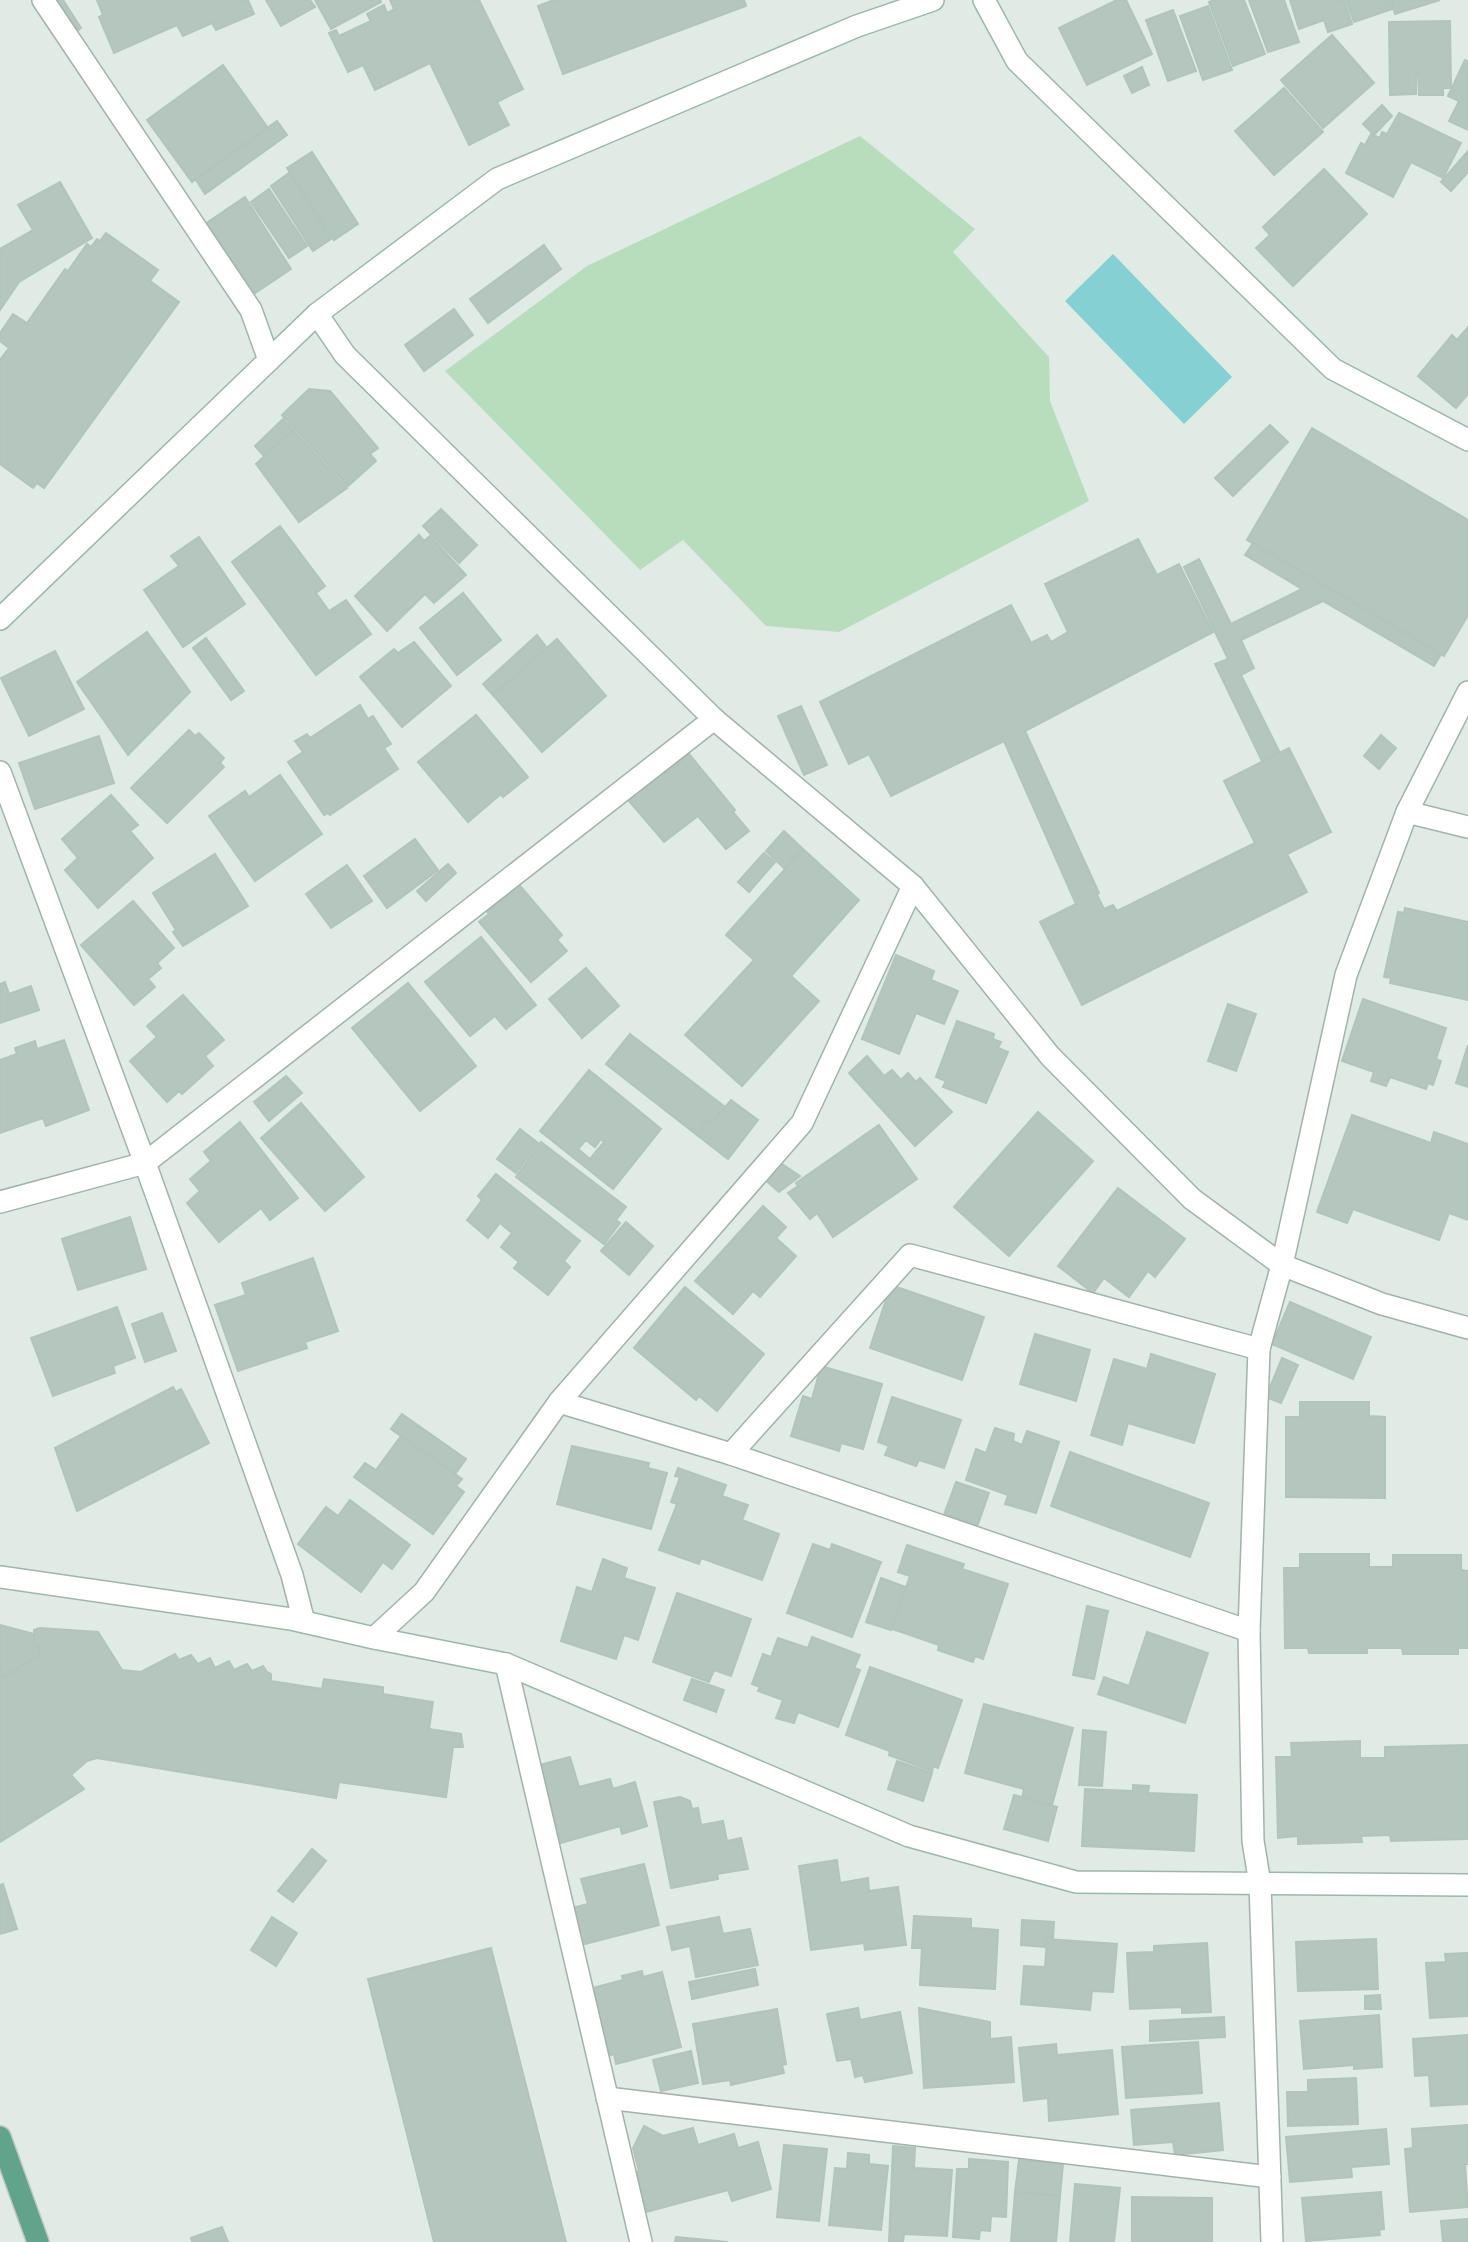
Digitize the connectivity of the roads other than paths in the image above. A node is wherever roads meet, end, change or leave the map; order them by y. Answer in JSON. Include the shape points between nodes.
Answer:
{"nodes":[{"id":1,"x":43,"y":0,"type":"edge"},
{"id":2,"x":933,"y":0,"type":"edge"},
{"id":3,"x":984,"y":0,"type":"edge"},
{"id":4,"x":317,"y":314,"type":"junction"},
{"id":5,"x":269,"y":360,"type":"junction"},
{"id":6,"x":1468,"y":440,"type":"edge"},
{"id":7,"x":0,"y":619,"type":"edge"},
{"id":8,"x":1468,"y":692,"type":"edge"},
{"id":9,"x":714,"y":719,"type":"junction"},
{"id":10,"x":0,"y":772,"type":"edge"},
{"id":11,"x":1408,"y":812,"type":"junction"},
{"id":12,"x":1468,"y":827,"type":"edge"},
{"id":13,"x":913,"y":886,"type":"junction"},
{"id":14,"x":145,"y":1163,"type":"junction"},
{"id":15,"x":0,"y":1202,"type":"edge"},
{"id":16,"x":1282,"y":1265,"type":"junction"},
{"id":17,"x":1468,"y":1328,"type":"edge"},
{"id":18,"x":1259,"y":1349,"type":"junction"},
{"id":19,"x":559,"y":1402,"type":"junction"},
{"id":20,"x":731,"y":1454,"type":"junction"},
{"id":21,"x":0,"y":1577,"type":"edge"},
{"id":22,"x":304,"y":1622,"type":"junction"},
{"id":23,"x":1249,"y":1631,"type":"junction"},
{"id":24,"x":374,"y":1638,"type":"junction"},
{"id":25,"x":506,"y":1664,"type":"junction"},
{"id":26,"x":1260,"y":1884,"type":"junction"},
{"id":27,"x":1468,"y":1885,"type":"edge"},
{"id":28,"x":607,"y":2098,"type":"junction"},
{"id":29,"x":0,"y":2137,"type":"edge"},
{"id":30,"x":1270,"y":2178,"type":"junction"},
{"id":31,"x":38,"y":2242,"type":"edge"},
{"id":32,"x":641,"y":2242,"type":"edge"},
{"id":33,"x":1272,"y":2242,"type":"edge"}],
"edges":[{"from":1,"to":5,"type":"street","via":[[251,310]]},
{"from":2,"to":4,"type":"street","via":[[857,26],[497,179]]},
{"from":3,"to":6,"type":"street","via":[[1017,61],[1333,369]]},
{"from":4,"to":5,"type":"street"},
{"from":4,"to":9,"type":"street","via":[[345,355]]},
{"from":5,"to":7,"type":"street"},
{"from":8,"to":11,"type":"street"},
{"from":9,"to":13,"type":"street"},
{"from":9,"to":14,"type":"street"},
{"from":10,"to":14,"type":"street"},
{"from":11,"to":12,"type":"street"},
{"from":11,"to":16,"type":"street","via":[[1346,975]]},
{"from":13,"to":16,"type":"street","via":[[1050,1056],[1192,1199]]},
{"from":13,"to":19,"type":"street","via":[[802,1123]]},
{"from":14,"to":15,"type":"street"},
{"from":14,"to":22,"type":"street","via":[[292,1575]]},
{"from":16,"to":17,"type":"street","via":[[1382,1304]]},
{"from":16,"to":18,"type":"street"},
{"from":18,"to":20,"type":"street","via":[[910,1255]]},
{"from":18,"to":23,"type":"street"},
{"from":19,"to":20,"type":"street"},
{"from":19,"to":24,"type":"street","via":[[424,1592]]},
{"from":20,"to":23,"type":"street"},
{"from":21,"to":22,"type":"street"},
{"from":22,"to":24,"type":"street"},
{"from":23,"to":26,"type":"street","via":[[1253,1840]]},
{"from":24,"to":25,"type":"street"},
{"from":25,"to":26,"type":"street","via":[[909,1836],[1076,1882]]},
{"from":25,"to":28,"type":"street"},
{"from":26,"to":27,"type":"street"},
{"from":26,"to":30,"type":"street"},
{"from":28,"to":30,"type":"street"},
{"from":28,"to":32,"type":"street"},
{"from":29,"to":31,"type":"main road"},
{"from":30,"to":33,"type":"street"}]}
